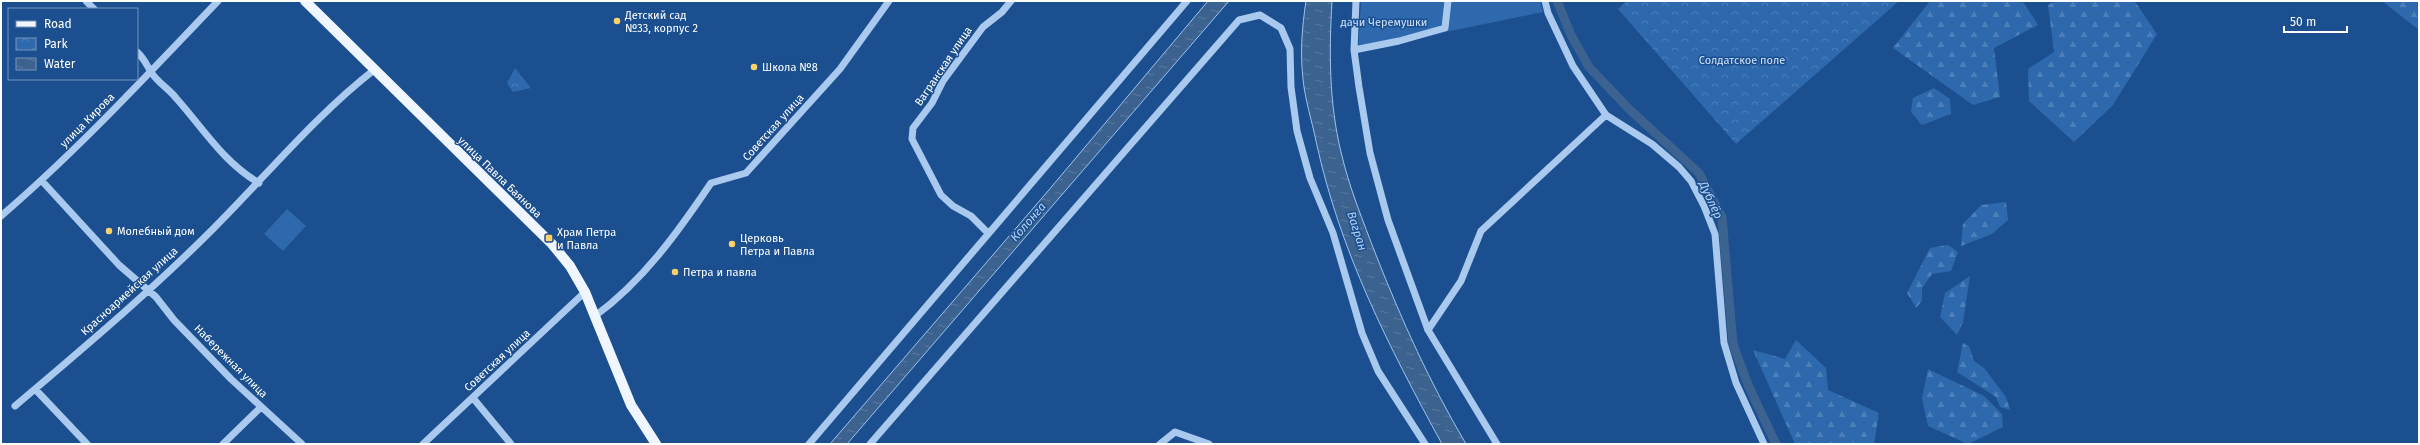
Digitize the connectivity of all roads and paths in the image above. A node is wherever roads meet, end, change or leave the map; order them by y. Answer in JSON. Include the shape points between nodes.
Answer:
{"nodes":[{"id":1,"x":218,"y":1,"type":"edge"},
{"id":2,"x":305,"y":1,"type":"edge"},
{"id":3,"x":889,"y":1,"type":"edge"},
{"id":4,"x":1011,"y":1,"type":"edge"},
{"id":5,"x":1188,"y":1,"type":"edge"},
{"id":6,"x":1356,"y":1,"type":"edge"},
{"id":7,"x":1448,"y":1,"type":"edge"},
{"id":8,"x":1545,"y":1,"type":"edge"},
{"id":9,"x":1354,"y":50,"type":"junction"},
{"id":10,"x":138,"y":53,"type":"edge"},
{"id":11,"x":374,"y":70,"type":"junction"},
{"id":12,"x":151,"y":72,"type":"junction"},
{"id":13,"x":1606,"y":115,"type":"junction"},
{"id":14,"x":42,"y":181,"type":"junction"},
{"id":15,"x":259,"y":183,"type":"junction"},
{"id":16,"x":1,"y":216,"type":"edge"},
{"id":17,"x":988,"y":233,"type":"junction"},
{"id":18,"x":148,"y":290,"type":"junction"},
{"id":19,"x":585,"y":292,"type":"junction"},
{"id":20,"x":595,"y":316,"type":"junction"},
{"id":21,"x":1428,"y":330,"type":"junction"},
{"id":22,"x":35,"y":389,"type":"junction"},
{"id":23,"x":473,"y":398,"type":"junction"},
{"id":24,"x":15,"y":406,"type":"dead end"},
{"id":25,"x":261,"y":407,"type":"junction"},
{"id":26,"x":87,"y":444,"type":"edge"},
{"id":27,"x":223,"y":444,"type":"edge"},
{"id":28,"x":302,"y":444,"type":"edge"},
{"id":29,"x":423,"y":444,"type":"edge"},
{"id":30,"x":511,"y":444,"type":"edge"},
{"id":31,"x":656,"y":444,"type":"edge"},
{"id":32,"x":809,"y":444,"type":"edge"},
{"id":33,"x":870,"y":444,"type":"edge"},
{"id":34,"x":1160,"y":444,"type":"edge"},
{"id":35,"x":1209,"y":444,"type":"edge"},
{"id":36,"x":1425,"y":444,"type":"edge"},
{"id":37,"x":1497,"y":444,"type":"edge"},
{"id":38,"x":1764,"y":444,"type":"edge"}],
"edges":[{"from":1,"to":12,"type":"street","name":"улица Кирова"},
{"from":2,"to":11,"type":"main road","name":"улица Павла Баянова"},
{"from":3,"to":20,"type":"street","name":"Советская улица","via":[[840,68],[746,173],[711,183],[672,240],[624,293]]},
{"from":4,"to":17,"type":"street","name":"Вагранская улица","via":[[983,27],[912,128],[912,139],[941,195],[953,206],[971,216]]},
{"from":5,"to":17,"type":"street"},
{"from":6,"to":9,"type":"street"},
{"from":7,"to":9,"type":"street","via":[[1445,28]]},
{"from":8,"to":13,"type":"street","via":[[1573,66]]},
{"from":9,"to":21,"type":"street","via":[[1370,153],[1388,220]]},
{"from":10,"to":12,"type":"street","via":[[146,60]]},
{"from":11,"to":15,"type":"street","name":"Красноармейская улица","via":[[312,127]]},
{"from":11,"to":19,"type":"main road","name":"улица Павла Баянова","via":[[552,244],[570,266]]},
{"from":12,"to":14,"type":"street","name":"улица Кирова"},
{"from":12,"to":15,"type":"street","via":[[176,96],[217,150],[246,176]]},
{"from":13,"to":21,"type":"street","via":[[1481,231],[1461,281]]},
{"from":13,"to":38,"type":"street","via":[[1652,144],[1679,168],[1690,181],[1704,206],[1714,234],[1724,343],[1736,383]]},
{"from":14,"to":16,"type":"street","name":"улица Кирова"},
{"from":14,"to":18,"type":"street","name":"Набережная улица","via":[[119,266]]},
{"from":15,"to":18,"type":"street","name":"Красноармейская улица"},
{"from":17,"to":32,"type":"street"},
{"from":18,"to":22,"type":"street","name":"Красноармейская улица"},
{"from":18,"to":25,"type":"street","name":"Набережная улица","via":[[179,326]]},
{"from":19,"to":20,"type":"main road","name":"улица Павла Баянова"},
{"from":19,"to":23,"type":"street","name":"Советская улица"},
{"from":20,"to":31,"type":"main road","name":"улица Павла Баянова","via":[[631,405]]},
{"from":21,"to":37,"type":"street"},
{"from":22,"to":24,"type":"street","name":"Красноармейская улица"},
{"from":22,"to":26,"type":"street"},
{"from":23,"to":29,"type":"street","name":"Советская улица"},
{"from":23,"to":30,"type":"street"},
{"from":25,"to":27,"type":"street"},
{"from":25,"to":28,"type":"street","name":"Набережная улица"},
{"from":33,"to":36,"type":"street","via":[[1239,20],[1260,15],[1281,28],[1290,49],[1291,87],[1297,131],[1310,178],[1333,233],[1362,333],[1378,371]]},
{"from":34,"to":35,"type":"street","via":[[1175,432]]}]}
